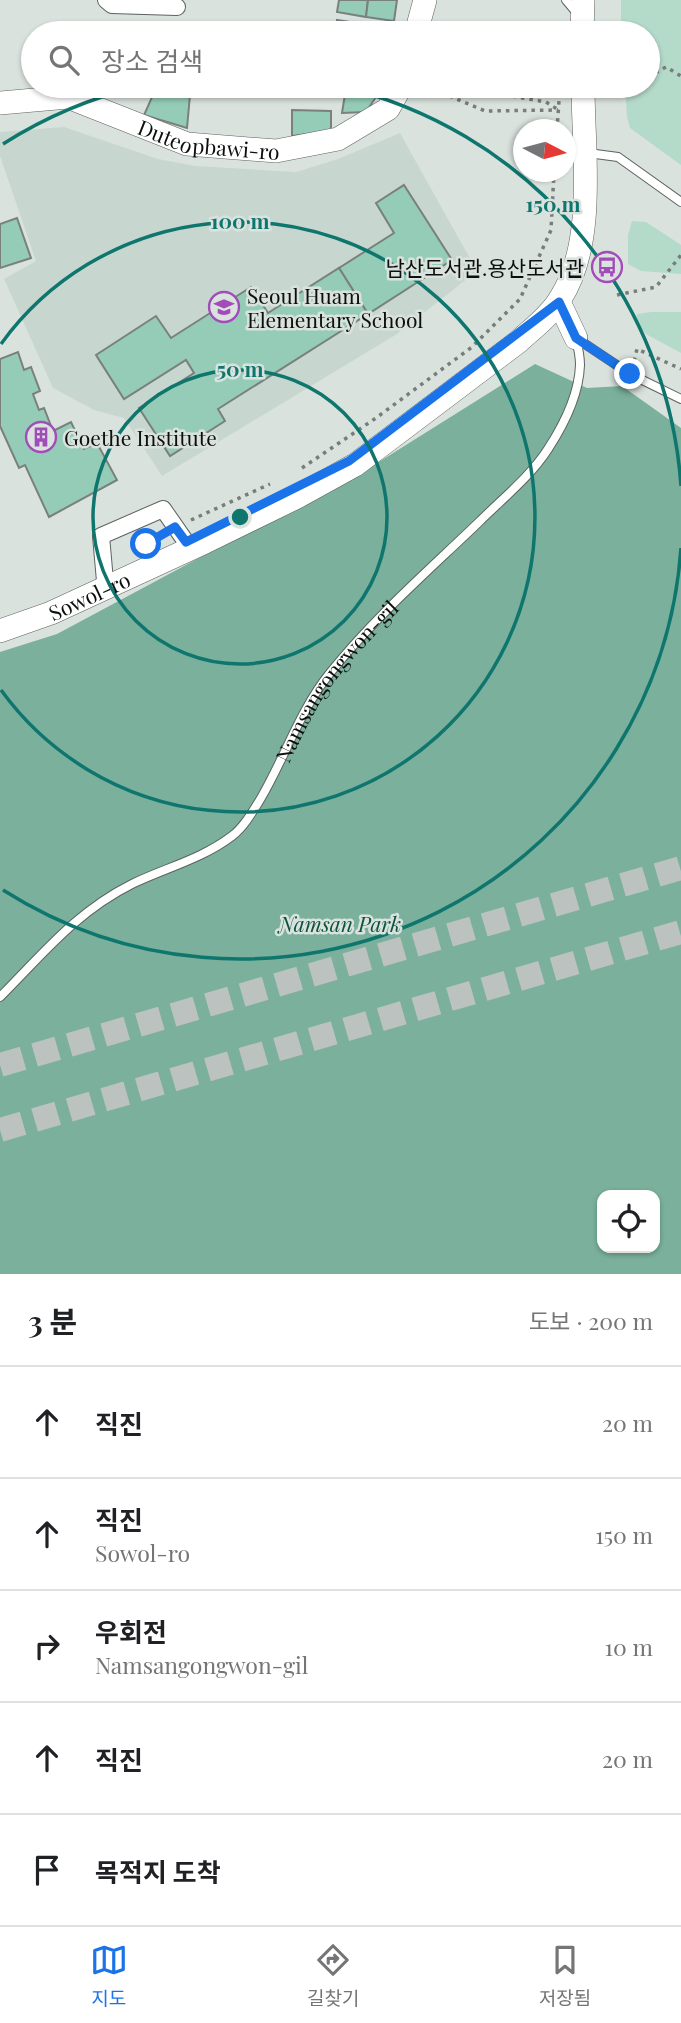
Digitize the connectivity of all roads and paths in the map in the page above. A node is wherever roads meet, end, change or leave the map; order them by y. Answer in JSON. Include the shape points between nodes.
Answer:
{"nodes":[{"id":1,"x":106,"y":0,"type":"edge"},
{"id":2,"x":425,"y":0,"type":"edge"},
{"id":3,"x":177,"y":7,"type":"dead end"},
{"id":4,"x":419,"y":21,"type":"edge"},
{"id":5,"x":660,"y":70,"type":"edge"},
{"id":6,"x":681,"y":76,"type":"edge"},
{"id":7,"x":57,"y":98,"type":"edge"},
{"id":8,"x":71,"y":98,"type":"edge"},
{"id":9,"x":394,"y":98,"type":"edge"},
{"id":10,"x":454,"y":98,"type":"edge"},
{"id":11,"x":523,"y":98,"type":"edge"},
{"id":12,"x":559,"y":98,"type":"edge"},
{"id":13,"x":580,"y":98,"type":"edge"},
{"id":14,"x":581,"y":98,"type":"edge"},
{"id":15,"x":0,"y":103,"type":"edge"},
{"id":16,"x":558,"y":110,"type":"junction"},
{"id":17,"x":558,"y":119,"type":"edge"},
{"id":18,"x":585,"y":153,"type":"junction"},
{"id":19,"x":553,"y":182,"type":"edge"},
{"id":20,"x":681,"y":202,"type":"edge"},
{"id":21,"x":681,"y":255,"type":"edge"},
{"id":22,"x":617,"y":295,"type":"dead end"},
{"id":23,"x":559,"y":302,"type":"junction"},
{"id":24,"x":576,"y":338,"type":"junction"},
{"id":25,"x":681,"y":369,"type":"edge"},
{"id":26,"x":630,"y":374,"type":"junction"},
{"id":27,"x":681,"y":399,"type":"edge"},
{"id":28,"x":292,"y":474,"type":"dead end"},
{"id":29,"x":280,"y":480,"type":"dead end"},
{"id":30,"x":181,"y":535,"type":"junction"},
{"id":31,"x":146,"y":544,"type":"dead end"},
{"id":32,"x":105,"y":581,"type":"junction"},
{"id":33,"x":0,"y":625,"type":"edge"},
{"id":34,"x":0,"y":631,"type":"edge"},
{"id":35,"x":0,"y":997,"type":"edge"}],
"edges":[{"from":1,"to":3,"type":"street","via":[[113,5]]},
{"from":2,"to":4,"type":"main road"},
{"from":5,"to":6,"type":"path","via":[[666,67]]},
{"from":7,"to":15,"type":"main road","name":"Duteopbawi-ro"},
{"from":8,"to":9,"type":"main road","name":"Duteopbawi-ro","via":[[187,144],[276,151],[338,139],[388,109]]},
{"from":10,"to":16,"type":"path","via":[[485,111]]},
{"from":11,"to":16,"type":"path","via":[[546,102]]},
{"from":12,"to":16,"type":"path"},
{"from":13,"to":23,"type":"main road","via":[[574,243]]},
{"from":14,"to":18,"type":"main road","name":"Sowol-ro"},
{"from":16,"to":17,"type":"path"},
{"from":18,"to":20,"type":"lane","via":[[618,158]]},
{"from":18,"to":23,"type":"main road","name":"Sowol-ro","via":[[582,243],[574,274]]},
{"from":19,"to":28,"type":"path","via":[[551,229],[520,299],[472,347]]},
{"from":21,"to":22,"type":"path","via":[[656,287]]},
{"from":23,"to":24,"type":"main road","name":"Namsangongwon-gil"},
{"from":23,"to":30,"type":"main road","name":"Sowol-ro","via":[[349,461]]},
{"from":23,"to":34,"type":"main road","name":"Sowol-ro","via":[[518,342],[355,465],[205,542],[51,613]]},
{"from":24,"to":26,"type":"lane"},
{"from":24,"to":35,"type":"lane","name":"Namsangongwon-gil","via":[[580,366],[573,396],[547,451],[330,673],[270,782],[234,835],[181,865],[132,884],[80,916]]},
{"from":25,"to":26,"type":"path","via":[[637,349]]},
{"from":26,"to":27,"type":"lane"},
{"from":29,"to":30,"type":"path"},
{"from":30,"to":31,"type":"path"},
{"from":30,"to":32,"type":"main road","name":"Sowol-ro"},
{"from":30,"to":32,"type":"street","via":[[163,509],[102,536]]},
{"from":32,"to":33,"type":"main road","name":"Sowol-ro","via":[[48,609]]}]}
